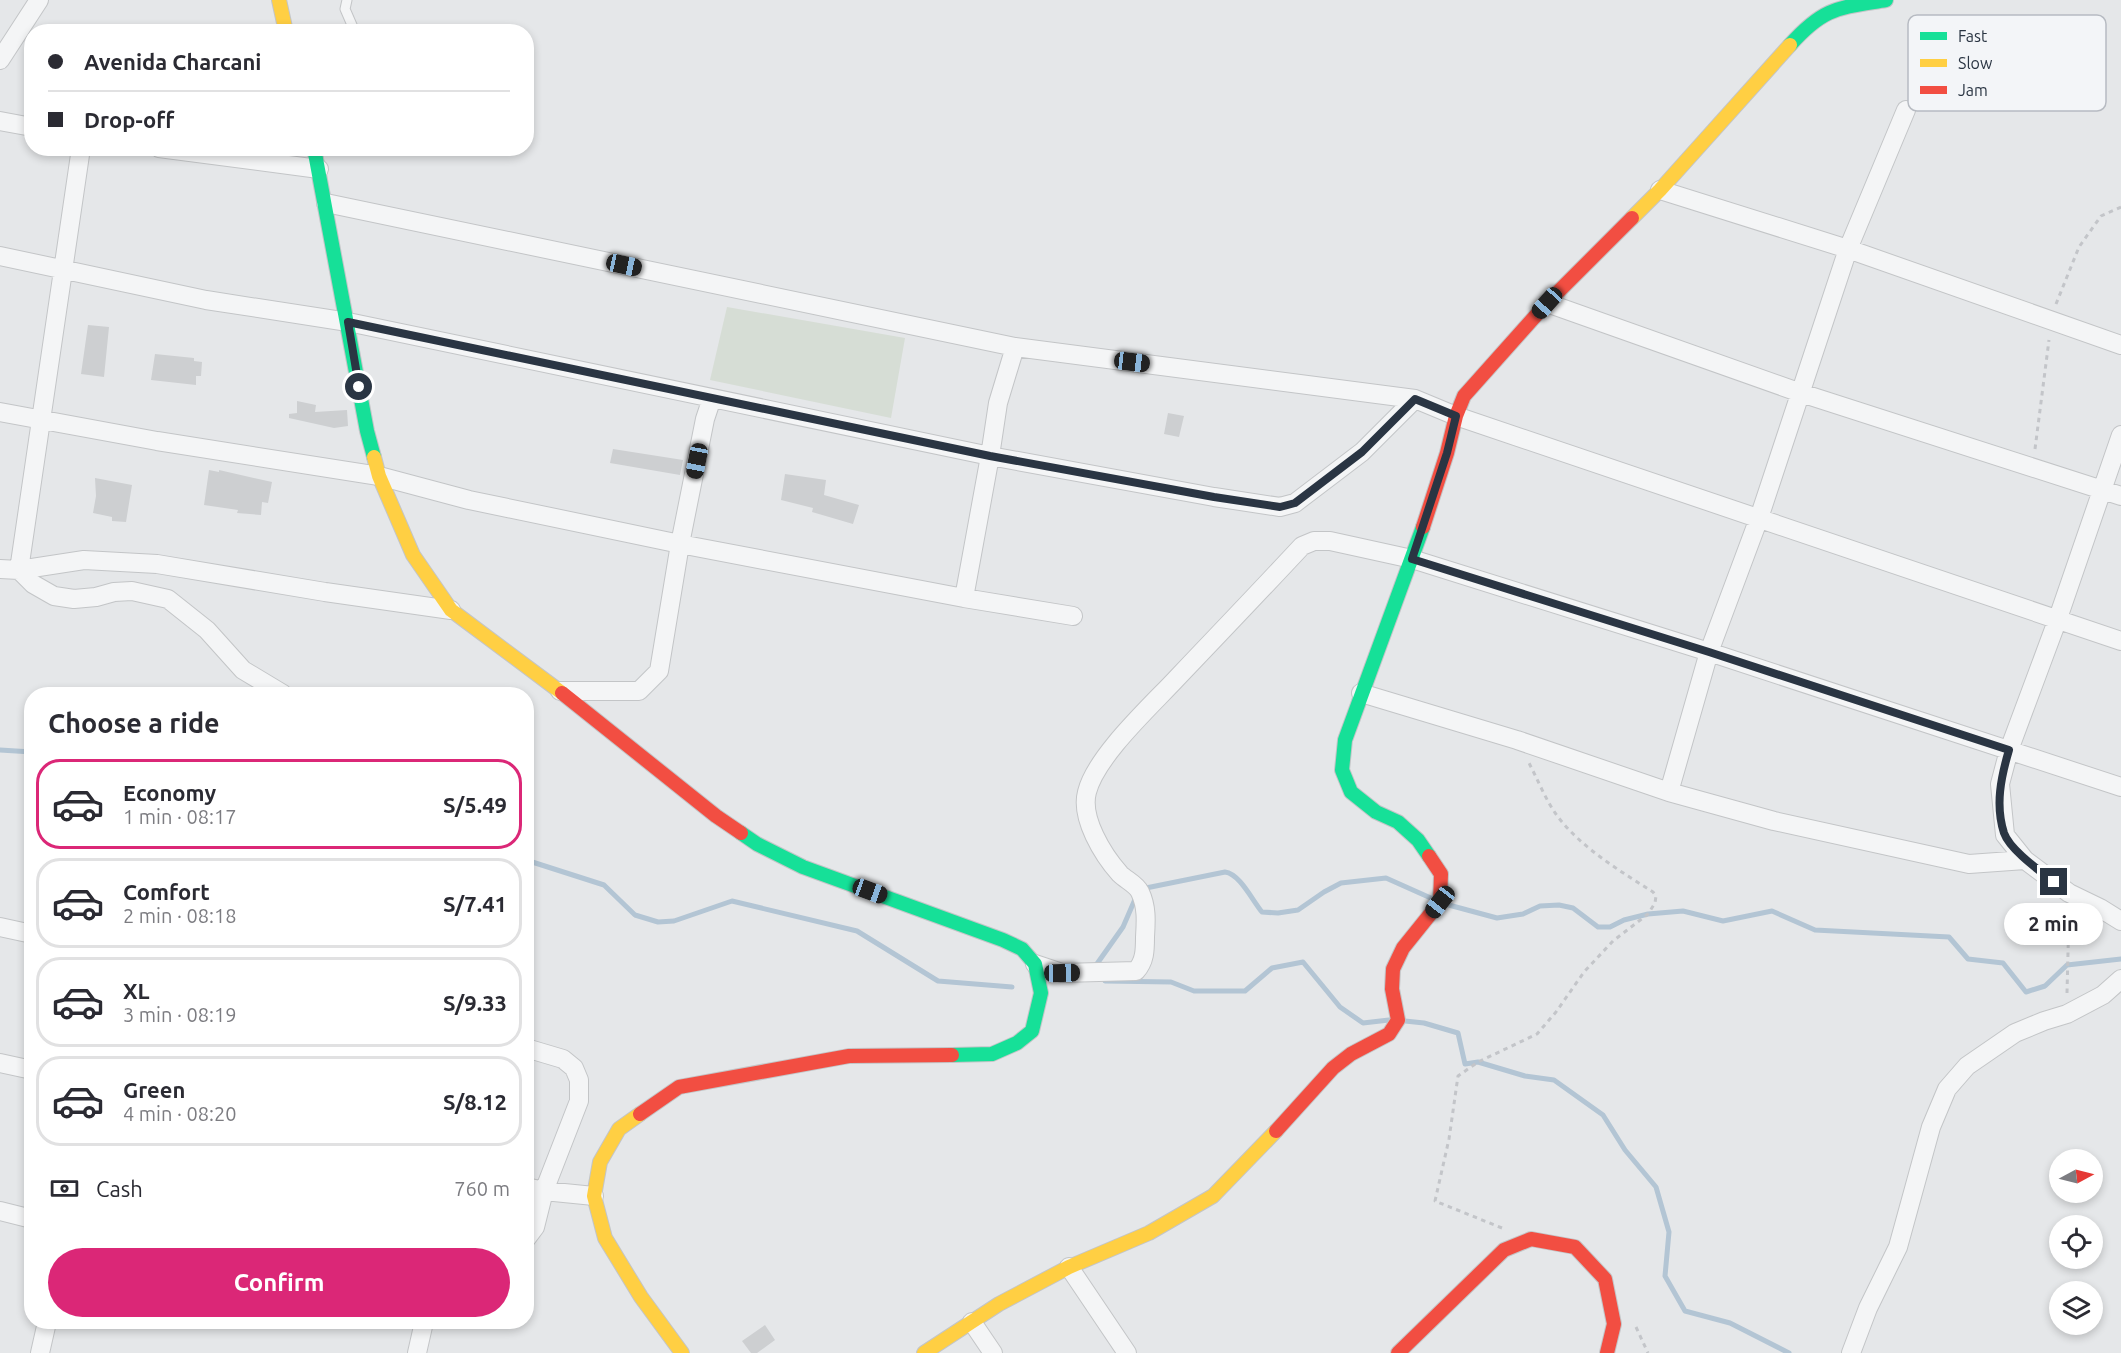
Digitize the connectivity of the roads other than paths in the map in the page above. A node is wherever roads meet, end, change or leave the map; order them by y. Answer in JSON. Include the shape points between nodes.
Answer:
{"nodes":[{"id":1,"x":39,"y":0,"type":"edge"},
{"id":2,"x":279,"y":0,"type":"edge"},
{"id":3,"x":347,"y":0,"type":"edge"},
{"id":4,"x":1886,"y":0,"type":"edge"},
{"id":5,"x":284,"y":24,"type":"edge"},
{"id":6,"x":352,"y":24,"type":"edge"},
{"id":7,"x":0,"y":60,"type":"edge"},
{"id":8,"x":1906,"y":110,"type":"dead end"},
{"id":9,"x":0,"y":121,"type":"edge"},
{"id":10,"x":24,"y":126,"type":"edge"},
{"id":11,"x":80,"y":156,"type":"edge"},
{"id":12,"x":220,"y":156,"type":"edge"},
{"id":13,"x":316,"y":156,"type":"edge"},
{"id":14,"x":319,"y":169,"type":"junction"},
{"id":15,"x":1660,"y":190,"type":"junction"},
{"id":16,"x":326,"y":203,"type":"junction"},
{"id":17,"x":1848,"y":249,"type":"junction"},
{"id":18,"x":0,"y":256,"type":"edge"},
{"id":19,"x":63,"y":270,"type":"junction"},
{"id":20,"x":1547,"y":303,"type":"junction"},
{"id":21,"x":348,"y":322,"type":"junction"},
{"id":22,"x":2121,"y":345,"type":"edge"},
{"id":23,"x":1015,"y":347,"type":"junction"},
{"id":24,"x":1801,"y":393,"type":"junction"},
{"id":25,"x":711,"y":398,"type":"junction"},
{"id":26,"x":1415,"y":399,"type":"junction"},
{"id":27,"x":0,"y":412,"type":"edge"},
{"id":28,"x":1456,"y":416,"type":"junction"},
{"id":29,"x":40,"y":421,"type":"junction"},
{"id":30,"x":2121,"y":435,"type":"edge"},
{"id":31,"x":990,"y":456,"type":"junction"},
{"id":32,"x":379,"y":476,"type":"junction"},
{"id":33,"x":2103,"y":490,"type":"junction"},
{"id":34,"x":2121,"y":496,"type":"edge"},
{"id":35,"x":1759,"y":518,"type":"junction"},
{"id":36,"x":680,"y":544,"type":"junction"},
{"id":37,"x":1412,"y":559,"type":"junction"},
{"id":38,"x":0,"y":569,"type":"edge"},
{"id":39,"x":19,"y":570,"type":"junction"},
{"id":40,"x":964,"y":598,"type":"junction"},
{"id":41,"x":451,"y":609,"type":"junction"},
{"id":42,"x":1073,"y":616,"type":"dead end"},
{"id":43,"x":2057,"y":621,"type":"junction"},
{"id":44,"x":2121,"y":641,"type":"edge"},
{"id":45,"x":1709,"y":652,"type":"junction"},
{"id":46,"x":271,"y":687,"type":"edge"},
{"id":47,"x":560,"y":691,"type":"junction"},
{"id":48,"x":1361,"y":693,"type":"junction"},
{"id":49,"x":2009,"y":750,"type":"junction"},
{"id":50,"x":2121,"y":787,"type":"edge"},
{"id":51,"x":1669,"y":792,"type":"junction"},
{"id":52,"x":2025,"y":860,"type":"junction"},
{"id":53,"x":2121,"y":921,"type":"edge"},
{"id":54,"x":0,"y":927,"type":"edge"},
{"id":55,"x":24,"y":932,"type":"edge"},
{"id":56,"x":1036,"y":967,"type":"junction"},
{"id":57,"x":2121,"y":979,"type":"edge"},
{"id":58,"x":534,"y":1050,"type":"edge"},
{"id":59,"x":0,"y":1063,"type":"edge"},
{"id":60,"x":24,"y":1068,"type":"edge"},
{"id":61,"x":534,"y":1189,"type":"edge"},
{"id":62,"x":544,"y":1191,"type":"junction"},
{"id":63,"x":594,"y":1196,"type":"junction"},
{"id":64,"x":0,"y":1211,"type":"edge"},
{"id":65,"x":24,"y":1217,"type":"edge"},
{"id":66,"x":534,"y":1228,"type":"edge"},
{"id":67,"x":1069,"y":1267,"type":"junction"},
{"id":68,"x":972,"y":1322,"type":"junction"},
{"id":69,"x":45,"y":1329,"type":"edge"},
{"id":70,"x":422,"y":1329,"type":"edge"},
{"id":71,"x":40,"y":1353,"type":"edge"},
{"id":72,"x":417,"y":1353,"type":"edge"},
{"id":73,"x":682,"y":1353,"type":"edge"},
{"id":74,"x":924,"y":1353,"type":"edge"},
{"id":75,"x":993,"y":1353,"type":"edge"},
{"id":76,"x":1127,"y":1353,"type":"edge"},
{"id":77,"x":1398,"y":1353,"type":"edge"},
{"id":78,"x":1607,"y":1353,"type":"edge"},
{"id":79,"x":1851,"y":1353,"type":"edge"}],
"edges":[{"from":1,"to":7,"type":"street"},
{"from":2,"to":5,"type":"main road"},
{"from":3,"to":6,"type":"lane","via":[[345,9]]},
{"from":4,"to":15,"type":"main road","via":[[1836,8],[1808,26]]},
{"from":8,"to":17,"type":"street"},
{"from":9,"to":10,"type":"street"},
{"from":11,"to":19,"type":"street"},
{"from":12,"to":14,"type":"street"},
{"from":13,"to":14,"type":"main road"},
{"from":14,"to":16,"type":"main road"},
{"from":15,"to":17,"type":"street"},
{"from":15,"to":20,"type":"main road"},
{"from":16,"to":21,"type":"main road"},
{"from":16,"to":23,"type":"street"},
{"from":17,"to":22,"type":"street"},
{"from":17,"to":24,"type":"street"},
{"from":18,"to":19,"type":"street"},
{"from":19,"to":21,"type":"street","via":[[206,300]]},
{"from":19,"to":29,"type":"street"},
{"from":20,"to":24,"type":"street"},
{"from":20,"to":28,"type":"main road","via":[[1464,396]]},
{"from":21,"to":25,"type":"street"},
{"from":21,"to":32,"type":"main road"},
{"from":23,"to":26,"type":"street"},
{"from":23,"to":31,"type":"street","via":[[998,403]]},
{"from":24,"to":33,"type":"street"},
{"from":24,"to":35,"type":"street"},
{"from":25,"to":31,"type":"street"},
{"from":25,"to":36,"type":"street"},
{"from":26,"to":28,"type":"street"},
{"from":26,"to":31,"type":"street","via":[[1362,452],[1295,503],[1280,507]]},
{"from":27,"to":29,"type":"street"},
{"from":28,"to":35,"type":"street"},
{"from":28,"to":37,"type":"main road"},
{"from":29,"to":32,"type":"street"},
{"from":29,"to":39,"type":"street"},
{"from":30,"to":33,"type":"street"},
{"from":31,"to":40,"type":"street"},
{"from":32,"to":36,"type":"street","via":[[469,500]]},
{"from":32,"to":41,"type":"main road","via":[[413,555]]},
{"from":33,"to":34,"type":"street"},
{"from":33,"to":43,"type":"street"},
{"from":35,"to":43,"type":"street"},
{"from":35,"to":45,"type":"street"},
{"from":36,"to":40,"type":"street"},
{"from":36,"to":47,"type":"street","via":[[658,671],[639,691]]},
{"from":37,"to":45,"type":"street"},
{"from":37,"to":48,"type":"main road"},
{"from":37,"to":56,"type":"street","via":[[1330,541],[1302,546],[1132,725],[1104,759],[1087,791],[1085,804],[1098,841],[1120,874],[1139,890],[1146,907],[1141,966],[1136,971],[1062,973]]},
{"from":38,"to":39,"type":"street"},
{"from":39,"to":41,"type":"street","via":[[84,560],[157,564]]},
{"from":39,"to":46,"type":"street","via":[[54,596],[74,599],[132,591],[168,599],[207,630],[243,670]]},
{"from":40,"to":42,"type":"street"},
{"from":41,"to":47,"type":"main road"},
{"from":43,"to":44,"type":"street"},
{"from":43,"to":49,"type":"street"},
{"from":45,"to":49,"type":"street"},
{"from":45,"to":51,"type":"street"},
{"from":47,"to":56,"type":"main road","via":[[716,816],[757,844],[803,867],[1003,940],[1022,949]]},
{"from":48,"to":51,"type":"street"},
{"from":48,"to":67,"type":"main road","via":[[1345,740],[1341,770],[1351,792],[1418,840],[1441,874],[1440,902],[1403,948],[1393,969],[1398,1020],[1389,1034],[1333,1068],[1213,1196],[1149,1233]]},
{"from":49,"to":50,"type":"street"},
{"from":49,"to":52,"type":"street","via":[[2000,784],[2003,826],[2005,835]]},
{"from":51,"to":52,"type":"street","via":[[1774,821],[1969,864]]},
{"from":52,"to":53,"type":"street","via":[[2069,893]]},
{"from":54,"to":55,"type":"street"},
{"from":56,"to":63,"type":"main road","via":[[1041,993],[1032,1031],[1017,1043],[992,1054],[849,1056],[679,1087],[619,1129],[600,1162]]},
{"from":57,"to":79,"type":"street","via":[[2103,995],[2067,1014],[2015,1033],[1967,1066],[1947,1089],[1931,1128],[1898,1247]]},
{"from":58,"to":62,"type":"street","via":[[563,1059],[574,1068],[579,1080],[579,1101]]},
{"from":59,"to":60,"type":"street"},
{"from":61,"to":62,"type":"street"},
{"from":62,"to":63,"type":"street"},
{"from":62,"to":66,"type":"street"},
{"from":63,"to":73,"type":"main road","via":[[605,1238]]},
{"from":64,"to":65,"type":"street"},
{"from":67,"to":68,"type":"main road"},
{"from":67,"to":76,"type":"street"},
{"from":68,"to":74,"type":"main road"},
{"from":68,"to":75,"type":"street"},
{"from":69,"to":71,"type":"street"},
{"from":70,"to":72,"type":"street"},
{"from":77,"to":78,"type":"main road","via":[[1504,1250],[1531,1239],[1575,1247],[1605,1279],[1614,1324]]}]}
